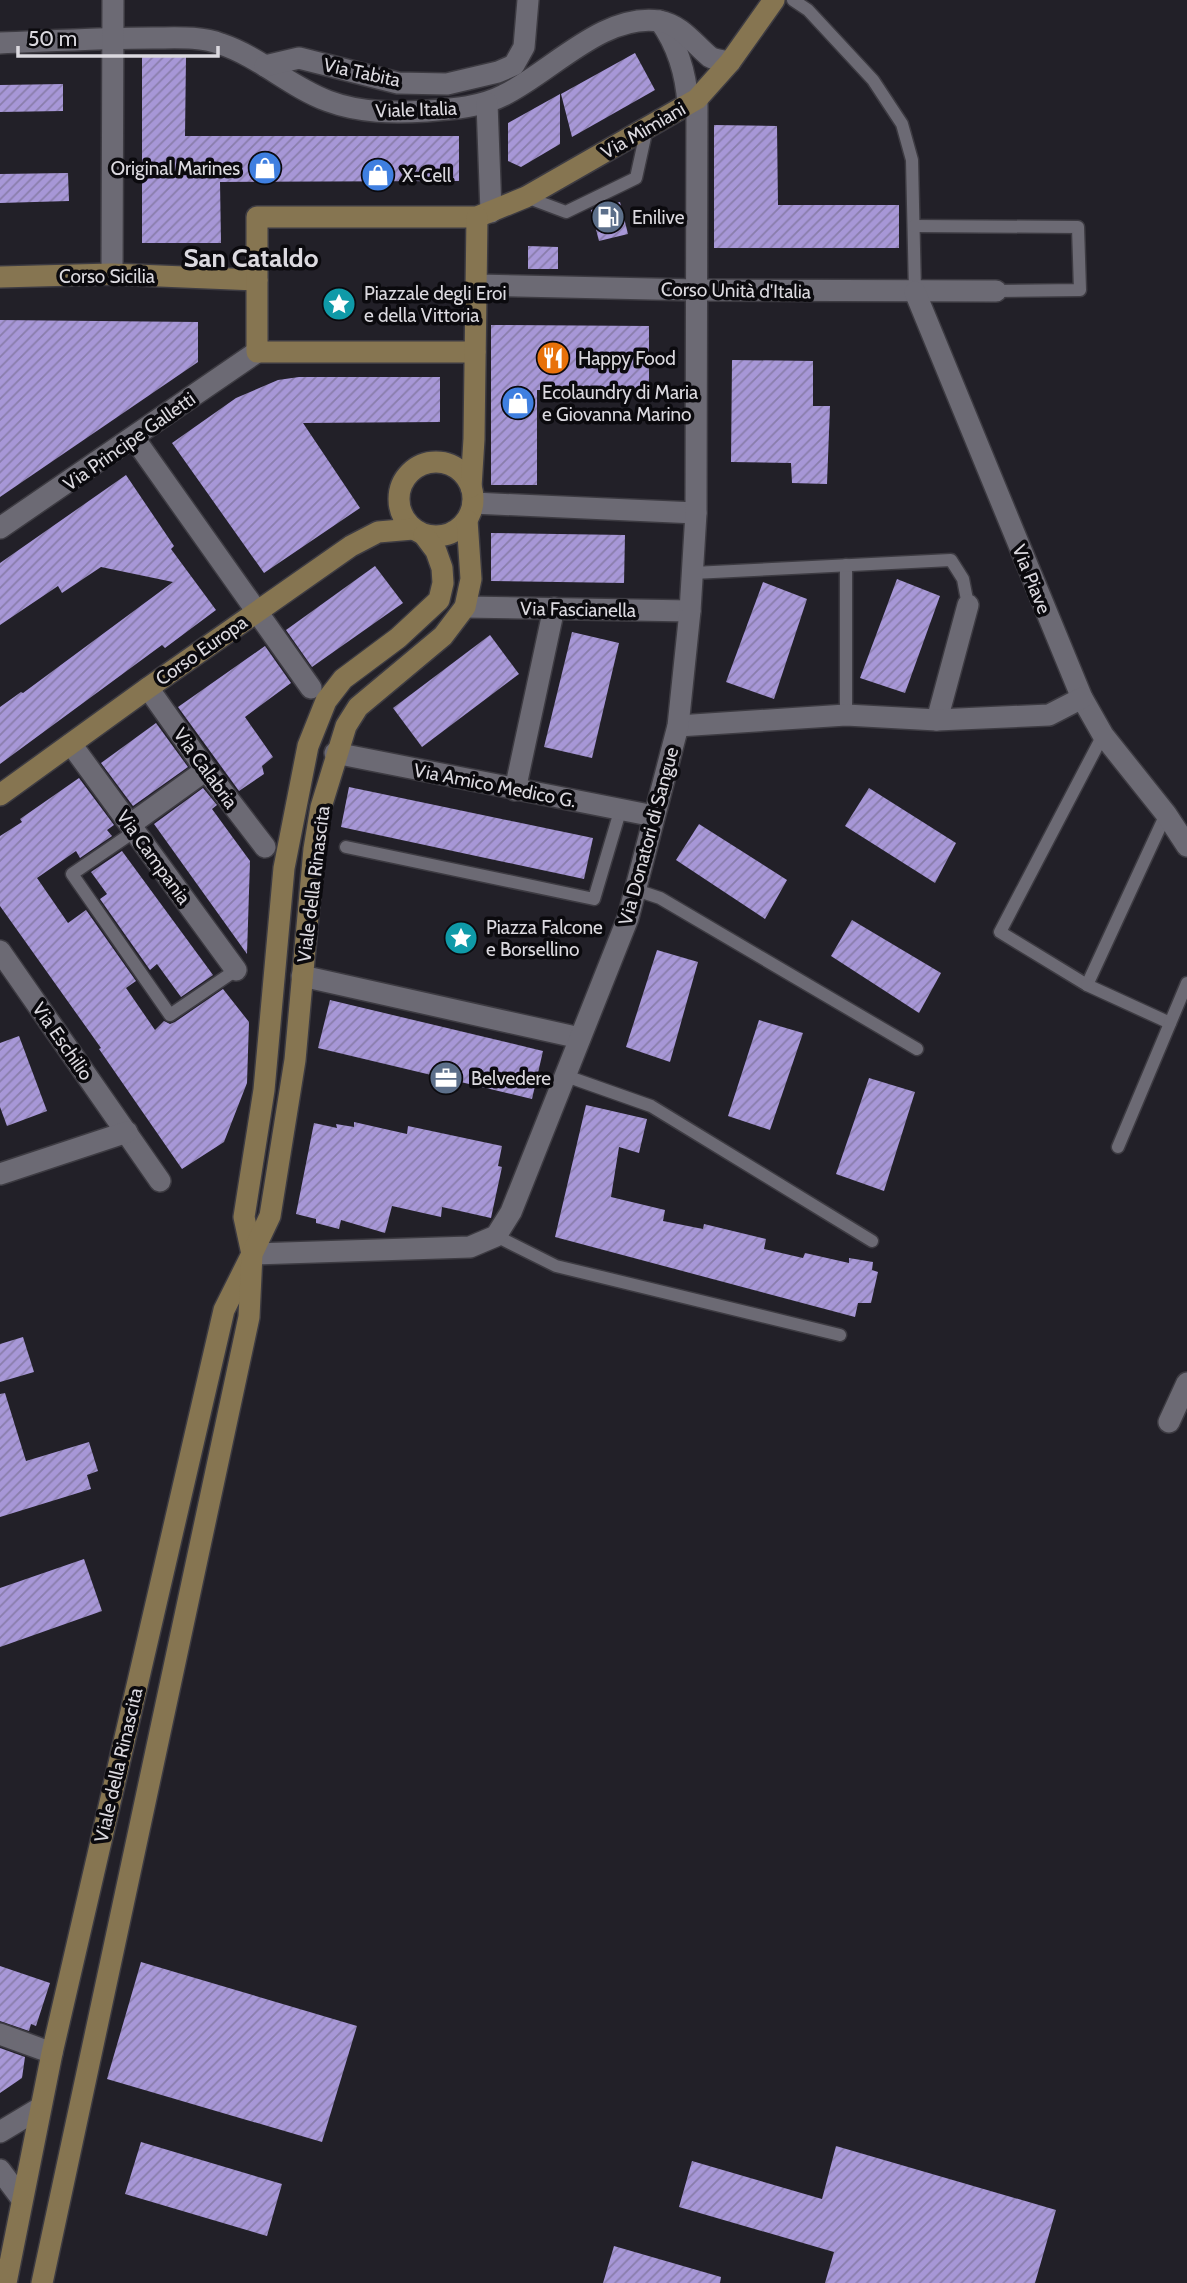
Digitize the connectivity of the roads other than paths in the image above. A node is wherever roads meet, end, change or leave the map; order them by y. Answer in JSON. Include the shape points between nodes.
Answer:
{"nodes":[{"id":1,"x":113,"y":0,"type":"edge"},
{"id":2,"x":528,"y":0,"type":"edge"},
{"id":3,"x":774,"y":0,"type":"edge"},
{"id":4,"x":793,"y":0,"type":"edge"},
{"id":5,"x":660,"y":21,"type":"junction"},
{"id":6,"x":113,"y":38,"type":"junction"},
{"id":7,"x":0,"y":43,"type":"edge"},
{"id":8,"x":730,"y":62,"type":"junction"},
{"id":9,"x":265,"y":65,"type":"junction"},
{"id":10,"x":692,"y":102,"type":"junction"},
{"id":11,"x":487,"y":103,"type":"junction"},
{"id":12,"x":647,"y":128,"type":"junction"},
{"id":13,"x":526,"y":197,"type":"junction"},
{"id":14,"x":484,"y":215,"type":"junction"},
{"id":15,"x":914,"y":226,"type":"junction"},
{"id":16,"x":112,"y":274,"type":"junction"},
{"id":17,"x":0,"y":277,"type":"edge"},
{"id":18,"x":257,"y":280,"type":"junction"},
{"id":19,"x":476,"y":285,"type":"junction"},
{"id":20,"x":696,"y":290,"type":"junction"},
{"id":21,"x":996,"y":291,"type":"joint"},
{"id":22,"x":915,"y":292,"type":"junction"},
{"id":23,"x":257,"y":352,"type":"junction"},
{"id":24,"x":475,"y":352,"type":"junction"},
{"id":25,"x":134,"y":438,"type":"junction"},
{"id":26,"x":474,"y":439,"type":"junction"},
{"id":27,"x":442,"y":463,"type":"junction"},
{"id":28,"x":471,"y":503,"type":"junction"},
{"id":29,"x":696,"y":513,"type":"junction"},
{"id":30,"x":0,"y":528,"type":"edge"},
{"id":31,"x":419,"y":532,"type":"junction"},
{"id":32,"x":846,"y":565,"type":"junction"},
{"id":33,"x":693,"y":573,"type":"junction"},
{"id":34,"x":968,"y":605,"type":"joint"},
{"id":35,"x":465,"y":607,"type":"junction"},
{"id":36,"x":554,"y":608,"type":"junction"},
{"id":37,"x":690,"y":611,"type":"junction"},
{"id":38,"x":256,"y":612,"type":"junction"},
{"id":39,"x":148,"y":688,"type":"junction"},
{"id":40,"x":311,"y":688,"type":"dead end"},
{"id":41,"x":1082,"y":698,"type":"junction"},
{"id":42,"x":846,"y":715,"type":"junction"},
{"id":43,"x":937,"y":720,"type":"junction"},
{"id":44,"x":678,"y":726,"type":"junction"},
{"id":45,"x":1104,"y":735,"type":"junction"},
{"id":46,"x":71,"y":744,"type":"junction"},
{"id":47,"x":335,"y":753,"type":"junction"},
{"id":48,"x":206,"y":770,"type":"junction"},
{"id":49,"x":515,"y":790,"type":"junction"},
{"id":50,"x":0,"y":795,"type":"edge"},
{"id":51,"x":621,"y":808,"type":"junction"},
{"id":52,"x":1166,"y":814,"type":"junction"},
{"id":53,"x":654,"y":816,"type":"junction"},
{"id":54,"x":133,"y":827,"type":"junction"},
{"id":55,"x":1187,"y":846,"type":"edge"},
{"id":56,"x":265,"y":847,"type":"dead end"},
{"id":57,"x":346,"y":847,"type":"dead end"},
{"id":58,"x":636,"y":890,"type":"junction"},
{"id":59,"x":0,"y":951,"type":"edge"},
{"id":60,"x":236,"y":970,"type":"joint"},
{"id":61,"x":302,"y":976,"type":"junction"},
{"id":62,"x":1187,"y":983,"type":"edge"},
{"id":63,"x":1087,"y":985,"type":"junction"},
{"id":64,"x":1170,"y":1023,"type":"junction"},
{"id":65,"x":580,"y":1038,"type":"junction"},
{"id":66,"x":917,"y":1049,"type":"dead end"},
{"id":67,"x":566,"y":1076,"type":"junction"},
{"id":68,"x":127,"y":1132,"type":"junction"},
{"id":69,"x":1118,"y":1147,"type":"dead end"},
{"id":70,"x":0,"y":1174,"type":"edge"},
{"id":71,"x":160,"y":1181,"type":"dead end"},
{"id":72,"x":496,"y":1236,"type":"junction"},
{"id":73,"x":872,"y":1241,"type":"dead end"},
{"id":74,"x":252,"y":1254,"type":"junction"},
{"id":75,"x":840,"y":1335,"type":"dead end"},
{"id":76,"x":1187,"y":1383,"type":"edge"},
{"id":77,"x":1169,"y":1422,"type":"dead end"},
{"id":78,"x":0,"y":2034,"type":"edge"},
{"id":79,"x":52,"y":2053,"type":"junction"},
{"id":80,"x":40,"y":2108,"type":"junction"},
{"id":81,"x":0,"y":2132,"type":"edge"},
{"id":82,"x":0,"y":2170,"type":"edge"},
{"id":83,"x":21,"y":2199,"type":"junction"},
{"id":84,"x":6,"y":2283,"type":"edge"},
{"id":85,"x":42,"y":2283,"type":"edge"}],
"edges":[{"from":1,"to":6,"type":"street"},
{"from":2,"to":9,"type":"street","name":"Via Tabita","via":[[524,47],[514,65],[498,72],[447,84],[398,83],[299,58]]},
{"from":3,"to":8,"type":"street","name":"Via Mimiani"},
{"from":4,"to":15,"type":"lane","via":[[808,10],[873,80],[902,124],[912,160]]},
{"from":5,"to":8,"type":"street","via":[[688,35],[712,58]]},
{"from":5,"to":10,"type":"street","name":"Via Donatori di Sangue","via":[[674,41]]},
{"from":5,"to":11,"type":"street","name":"Viale Italia","via":[[621,25],[597,36]]},
{"from":6,"to":7,"type":"street","name":"Viale Italia"},
{"from":6,"to":9,"type":"street","name":"Viale Italia","via":[[194,38],[220,43]]},
{"from":6,"to":16,"type":"street"},
{"from":8,"to":10,"type":"street","name":"Via Mimiani"},
{"from":9,"to":11,"type":"street","name":"Viale Italia","via":[[326,101],[357,110],[429,111]]},
{"from":10,"to":12,"type":"street","name":"Via Mimiani"},
{"from":10,"to":20,"type":"street","name":"Via Donatori di Sangue"},
{"from":11,"to":14,"type":"street"},
{"from":12,"to":13,"type":"street","name":"Via Mimiani"},
{"from":12,"to":13,"type":"lane","via":[[636,178],[566,212]]},
{"from":13,"to":14,"type":"street","name":"Via Mimiani"},
{"from":14,"to":18,"type":"street","via":[[257,217]]},
{"from":14,"to":19,"type":"street"},
{"from":15,"to":21,"type":"lane","via":[[1078,227],[1080,290]]},
{"from":15,"to":22,"type":"lane"},
{"from":16,"to":17,"type":"street","name":"Corso Sicilia"},
{"from":16,"to":18,"type":"street","name":"Corso Sicilia"},
{"from":18,"to":23,"type":"street"},
{"from":19,"to":20,"type":"street","name":"Corso Unità d'Italia"},
{"from":19,"to":24,"type":"street"},
{"from":20,"to":22,"type":"street","name":"Corso Unità d'Italia"},
{"from":20,"to":29,"type":"street","name":"Via Donatori di Sangue"},
{"from":21,"to":22,"type":"street","name":"Corso Unità d'Italia"},
{"from":22,"to":41,"type":"street","name":"Via Piave"},
{"from":23,"to":24,"type":"street"},
{"from":23,"to":25,"type":"street","name":"Via Principe Galletti"},
{"from":24,"to":26,"type":"street"},
{"from":25,"to":30,"type":"street","name":"Via Principe Galletti"},
{"from":25,"to":38,"type":"street"},
{"from":26,"to":27,"type":"street"},
{"from":26,"to":28,"type":"street","name":"Viale della Rinascita"},
{"from":27,"to":28,"type":"street","via":[[465,475]]},
{"from":27,"to":31,"type":"street","via":[[419,466],[402,484],[400,508],[405,520]]},
{"from":28,"to":29,"type":"street"},
{"from":28,"to":31,"type":"street","via":[[459,529],[436,537]]},
{"from":28,"to":35,"type":"street","name":"Viale della Rinascita","via":[[471,579]]},
{"from":29,"to":33,"type":"street","name":"Via Donatori di Sangue"},
{"from":31,"to":38,"type":"street","name":"Corso Europa","via":[[378,532]]},
{"from":31,"to":74,"type":"street","name":"Viale della Rinascita","via":[[436,551],[442,568],[439,600],[343,679],[326,701],[308,746],[284,868],[264,1090],[244,1217]]},
{"from":32,"to":33,"type":"lane"},
{"from":32,"to":34,"type":"lane","via":[[951,560],[963,579]]},
{"from":32,"to":42,"type":"lane"},
{"from":33,"to":37,"type":"street","name":"Via Donatori di Sangue"},
{"from":34,"to":43,"type":"street"},
{"from":35,"to":36,"type":"street","name":"Via Fascianella"},
{"from":35,"to":47,"type":"street","name":"Viale della Rinascita","via":[[443,636],[358,707]]},
{"from":36,"to":37,"type":"street","name":"Via Fascianella"},
{"from":36,"to":49,"type":"street"},
{"from":37,"to":44,"type":"street","name":"Via Donatori di Sangue"},
{"from":38,"to":39,"type":"street","name":"Corso Europa"},
{"from":38,"to":40,"type":"street"},
{"from":39,"to":46,"type":"street","name":"Corso Europa"},
{"from":39,"to":48,"type":"street","name":"Via Calabria"},
{"from":41,"to":43,"type":"street","via":[[1049,715]]},
{"from":41,"to":45,"type":"street","name":"Via Piave"},
{"from":42,"to":43,"type":"street"},
{"from":42,"to":44,"type":"street"},
{"from":44,"to":53,"type":"street","name":"Via Donatori di Sangue"},
{"from":45,"to":52,"type":"street","name":"Via Piave"},
{"from":45,"to":63,"type":"lane","via":[[1000,932]]},
{"from":46,"to":50,"type":"street","name":"Corso Europa"},
{"from":46,"to":54,"type":"street","name":"Via Campania"},
{"from":47,"to":49,"type":"street","name":"Via Amico Medico G."},
{"from":47,"to":61,"type":"street","name":"Viale della Rinascita","via":[[321,807]]},
{"from":48,"to":54,"type":"street"},
{"from":48,"to":56,"type":"street","name":"Via Calabria"},
{"from":49,"to":51,"type":"street","name":"Via Amico Medico G."},
{"from":51,"to":53,"type":"street","name":"Via Amico Medico G."},
{"from":51,"to":57,"type":"lane","via":[[594,899]]},
{"from":52,"to":55,"type":"street","name":"Via Piave"},
{"from":52,"to":63,"type":"lane"},
{"from":53,"to":58,"type":"street","name":"Via Donatori di Sangue"},
{"from":54,"to":60,"type":"street","name":"Via Campania"},
{"from":54,"to":60,"type":"lane","via":[[72,874],[170,1015]]},
{"from":58,"to":65,"type":"street","name":"Via Donatori di Sangue"},
{"from":58,"to":66,"type":"lane","via":[[660,898]]},
{"from":59,"to":68,"type":"street","name":"Via Eschilio"},
{"from":61,"to":65,"type":"street"},
{"from":61,"to":74,"type":"street","name":"Viale della Rinascita","via":[[295,1060],[270,1216]]},
{"from":62,"to":64,"type":"lane"},
{"from":63,"to":64,"type":"lane"},
{"from":64,"to":69,"type":"lane"},
{"from":65,"to":67,"type":"street","name":"Via Donatori di Sangue"},
{"from":67,"to":72,"type":"street","name":"Via Donatori di Sangue","via":[[511,1212]]},
{"from":67,"to":73,"type":"lane","via":[[651,1106]]},
{"from":68,"to":70,"type":"street"},
{"from":68,"to":71,"type":"street","name":"Via Eschilio"},
{"from":72,"to":74,"type":"street","via":[[470,1247]]},
{"from":72,"to":75,"type":"lane","via":[[556,1266]]},
{"from":74,"to":79,"type":"street","name":"Viale della Rinascita","via":[[224,1310]]},
{"from":74,"to":85,"type":"street","name":"Viale della Rinascita","via":[[249,1317]]},
{"from":76,"to":77,"type":"street"},
{"from":78,"to":79,"type":"street"},
{"from":79,"to":80,"type":"street","name":"Viale della Rinascita"},
{"from":80,"to":81,"type":"street"},
{"from":80,"to":83,"type":"street","name":"Viale della Rinascita"},
{"from":82,"to":83,"type":"street"},
{"from":83,"to":84,"type":"street","name":"Viale della Rinascita"}]}
